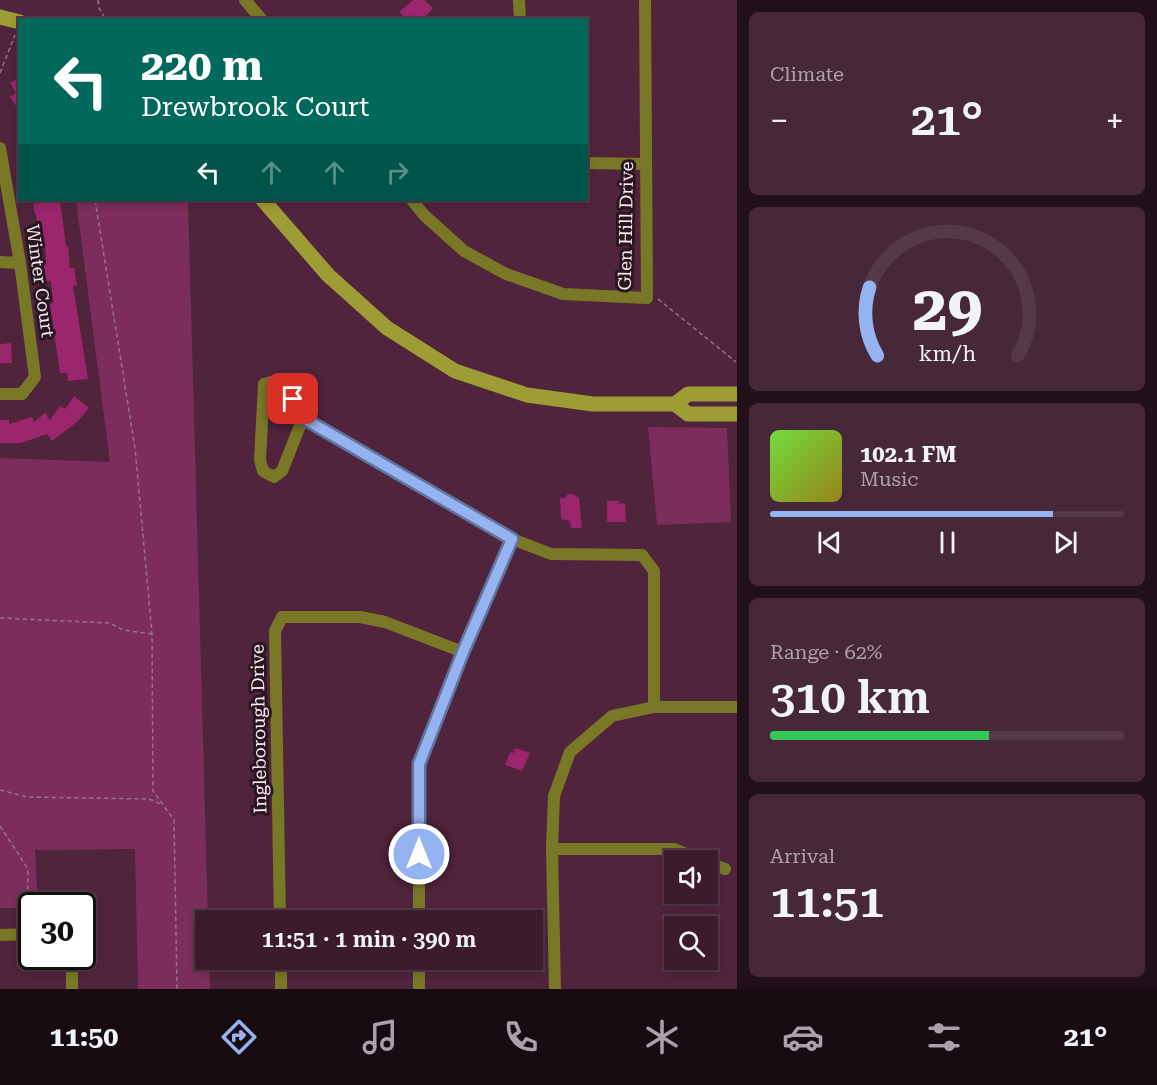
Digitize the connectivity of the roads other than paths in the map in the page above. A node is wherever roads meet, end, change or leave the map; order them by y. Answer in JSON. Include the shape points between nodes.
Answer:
{"nodes":[{"id":1,"x":245,"y":0,"type":"edge"},
{"id":2,"x":519,"y":0,"type":"edge"},
{"id":3,"x":645,"y":0,"type":"edge"},
{"id":4,"x":0,"y":17,"type":"edge"},
{"id":5,"x":260,"y":18,"type":"edge"},
{"id":6,"x":519,"y":18,"type":"edge"},
{"id":7,"x":17,"y":27,"type":"edge"},
{"id":8,"x":0,"y":147,"type":"edge"},
{"id":9,"x":588,"y":163,"type":"edge"},
{"id":10,"x":645,"y":164,"type":"junction"},
{"id":11,"x":263,"y":201,"type":"edge"},
{"id":12,"x":413,"y":201,"type":"edge"},
{"id":13,"x":0,"y":262,"type":"edge"},
{"id":14,"x":20,"y":262,"type":"junction"},
{"id":15,"x":0,"y":394,"type":"edge"},
{"id":16,"x":737,"y":394,"type":"edge"},
{"id":17,"x":675,"y":404,"type":"junction"},
{"id":18,"x":737,"y":414,"type":"edge"},
{"id":19,"x":303,"y":418,"type":"junction"},
{"id":20,"x":512,"y":539,"type":"junction"},
{"id":21,"x":463,"y":652,"type":"junction"},
{"id":22,"x":654,"y":707,"type":"junction"},
{"id":23,"x":737,"y":707,"type":"edge"},
{"id":24,"x":552,"y":849,"type":"junction"},
{"id":25,"x":676,"y":850,"type":"edge"},
{"id":26,"x":718,"y":866,"type":"edge"},
{"id":27,"x":725,"y":869,"type":"dead end"},
{"id":28,"x":280,"y":910,"type":"edge"},
{"id":29,"x":419,"y":910,"type":"edge"},
{"id":30,"x":0,"y":934,"type":"edge"},
{"id":31,"x":18,"y":934,"type":"edge"},
{"id":32,"x":72,"y":970,"type":"edge"},
{"id":33,"x":281,"y":970,"type":"edge"},
{"id":34,"x":419,"y":970,"type":"edge"},
{"id":35,"x":72,"y":989,"type":"edge"},
{"id":36,"x":282,"y":989,"type":"edge"},
{"id":37,"x":419,"y":989,"type":"edge"},
{"id":38,"x":555,"y":989,"type":"edge"}],
"edges":[{"from":1,"to":5,"type":"street"},
{"from":2,"to":6,"type":"street"},
{"from":3,"to":10,"type":"street","name":"Glen Hill Drive"},
{"from":4,"to":7,"type":"main road"},
{"from":8,"to":14,"type":"street","name":"Winter Court"},
{"from":9,"to":10,"type":"street"},
{"from":10,"to":12,"type":"street","name":"Glen Hill Drive","via":[[647,298],[563,294],[506,274],[464,251]]},
{"from":11,"to":17,"type":"main road","via":[[328,275],[387,328],[455,371],[527,395],[593,404]]},
{"from":13,"to":14,"type":"street"},
{"from":14,"to":15,"type":"street","name":"Winter Court","via":[[35,377],[22,393]]},
{"from":16,"to":17,"type":"main road","via":[[688,394]]},
{"from":17,"to":18,"type":"main road","via":[[688,414]]},
{"from":19,"to":19,"type":"street","via":[[282,379],[264,384],[260,460],[263,471],[274,477],[282,471]]},
{"from":19,"to":20,"type":"street"},
{"from":20,"to":21,"type":"street"},
{"from":20,"to":22,"type":"street","via":[[551,554],[642,555],[654,571]]},
{"from":21,"to":28,"type":"street","name":"Ingleborough Drive","via":[[385,622],[360,617],[282,617],[276,631]]},
{"from":21,"to":29,"type":"street","via":[[419,764]]},
{"from":22,"to":23,"type":"street"},
{"from":22,"to":24,"type":"street","via":[[612,716],[570,752],[554,796]]},
{"from":24,"to":25,"type":"street"},
{"from":24,"to":38,"type":"street"},
{"from":26,"to":27,"type":"street"},
{"from":30,"to":31,"type":"street"},
{"from":32,"to":35,"type":"street"},
{"from":33,"to":36,"type":"street"},
{"from":34,"to":37,"type":"street"}]}
